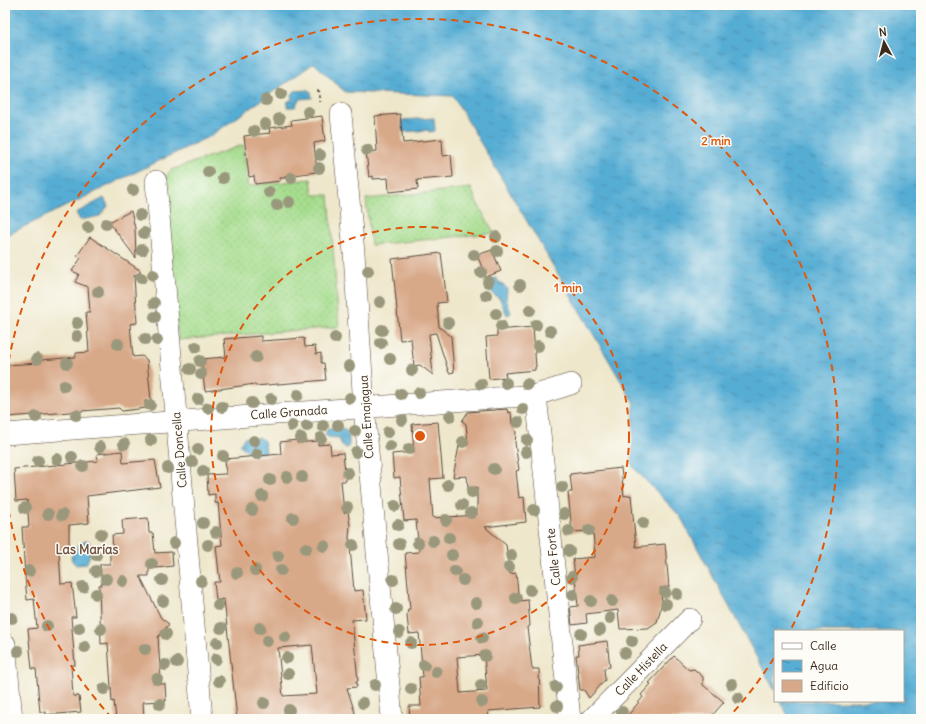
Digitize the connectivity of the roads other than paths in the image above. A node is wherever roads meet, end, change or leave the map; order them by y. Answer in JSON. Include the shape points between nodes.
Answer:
{"nodes":[{"id":1,"x":341,"y":114,"type":"dead end"},
{"id":2,"x":156,"y":181,"type":"dead end"},
{"id":3,"x":572,"y":384,"type":"dead end"},
{"id":4,"x":536,"y":395,"type":"junction"},
{"id":5,"x":364,"y":407,"type":"junction"},
{"id":6,"x":176,"y":421,"type":"junction"},
{"id":7,"x":5,"y":434,"type":"edge"},
{"id":8,"x":690,"y":619,"type":"dead end"},
{"id":9,"x":5,"y":644,"type":"edge"},
{"id":10,"x":12,"y":719,"type":"edge"},
{"id":11,"x":202,"y":719,"type":"edge"},
{"id":12,"x":392,"y":719,"type":"edge"},
{"id":13,"x":570,"y":719,"type":"edge"},
{"id":14,"x":592,"y":719,"type":"edge"}],
"edges":[{"from":1,"to":5,"type":"street","name":"Calle Emajagua"},
{"from":2,"to":6,"type":"street","name":"Calle Doncella"},
{"from":3,"to":4,"type":"street","name":"Calle Granada"},
{"from":4,"to":5,"type":"street","name":"Calle Granada"},
{"from":4,"to":13,"type":"street","name":"Calle Forte"},
{"from":5,"to":6,"type":"street","name":"Calle Granada"},
{"from":5,"to":12,"type":"street","name":"Calle Emajagua"},
{"from":6,"to":7,"type":"street","name":"Calle Granada"},
{"from":6,"to":11,"type":"street","name":"Calle Doncella"},
{"from":8,"to":14,"type":"street","name":"Calle Histella"},
{"from":9,"to":10,"type":"street"}]}
